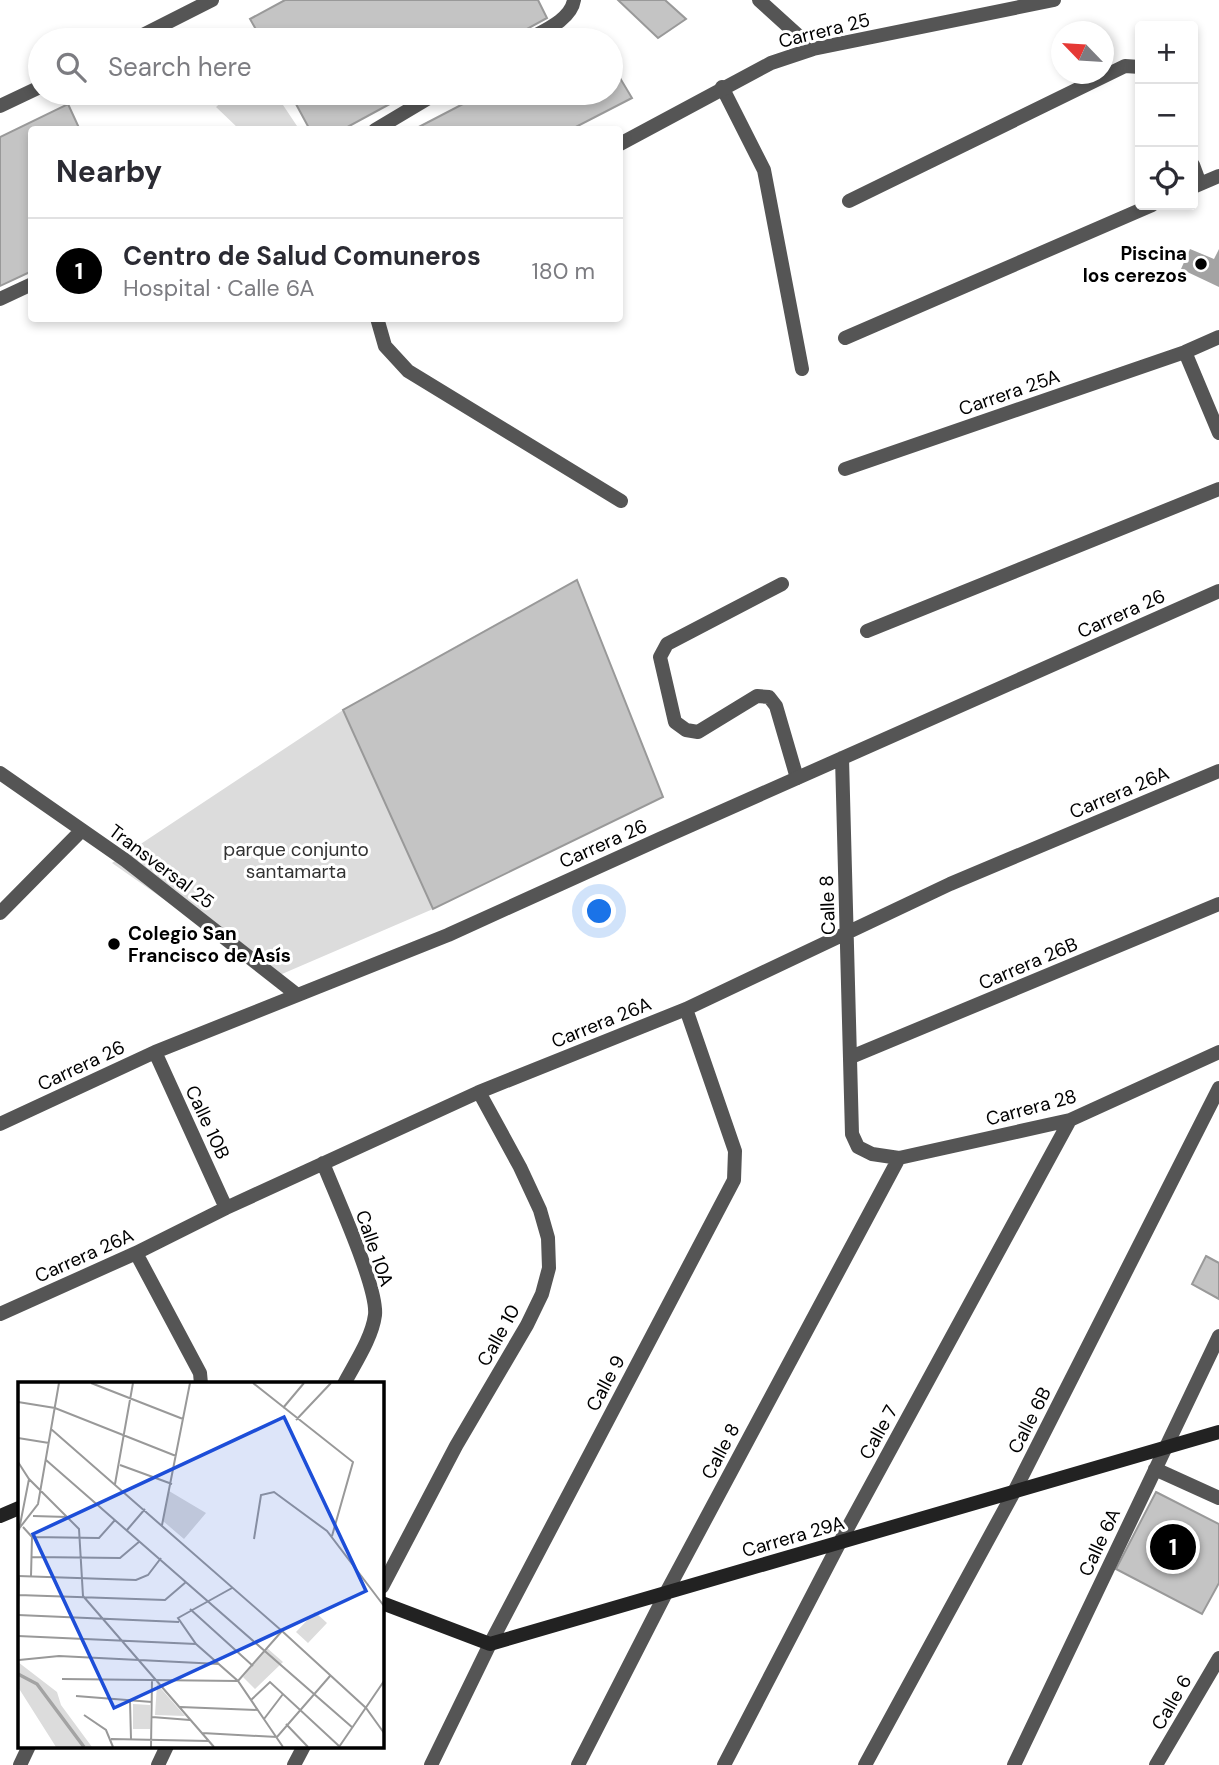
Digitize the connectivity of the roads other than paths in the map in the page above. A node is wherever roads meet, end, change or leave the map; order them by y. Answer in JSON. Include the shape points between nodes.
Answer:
{"nodes":[{"id":1,"x":212,"y":0,"type":"edge"},
{"id":2,"x":574,"y":0,"type":"edge"},
{"id":3,"x":760,"y":0,"type":"edge"},
{"id":4,"x":1054,"y":0,"type":"edge"},
{"id":5,"x":157,"y":28,"type":"edge"},
{"id":6,"x":548,"y":28,"type":"edge"},
{"id":7,"x":813,"y":49,"type":"junction"},
{"id":8,"x":1135,"y":67,"type":"edge"},
{"id":9,"x":722,"y":87,"type":"junction"},
{"id":10,"x":28,"y":93,"type":"edge"},
{"id":11,"x":417,"y":105,"type":"edge"},
{"id":12,"x":0,"y":106,"type":"edge"},
{"id":13,"x":381,"y":126,"type":"edge"},
{"id":14,"x":623,"y":142,"type":"edge"},
{"id":15,"x":1219,"y":176,"type":"edge"},
{"id":16,"x":1198,"y":185,"type":"edge"},
{"id":17,"x":849,"y":201,"type":"dead end"},
{"id":18,"x":1140,"y":210,"type":"edge"},
{"id":19,"x":28,"y":286,"type":"edge"},
{"id":20,"x":0,"y":299,"type":"edge"},
{"id":21,"x":378,"y":322,"type":"edge"},
{"id":22,"x":1219,"y":337,"type":"edge"},
{"id":23,"x":845,"y":338,"type":"dead end"},
{"id":24,"x":1185,"y":352,"type":"junction"},
{"id":25,"x":802,"y":369,"type":"dead end"},
{"id":26,"x":1219,"y":433,"type":"edge"},
{"id":27,"x":845,"y":469,"type":"dead end"},
{"id":28,"x":1219,"y":489,"type":"edge"},
{"id":29,"x":621,"y":501,"type":"dead end"},
{"id":30,"x":782,"y":583,"type":"dead end"},
{"id":31,"x":1219,"y":591,"type":"edge"},
{"id":32,"x":867,"y":631,"type":"dead end"},
{"id":33,"x":842,"y":758,"type":"junction"},
{"id":34,"x":1219,"y":771,"type":"edge"},
{"id":35,"x":0,"y":773,"type":"edge"},
{"id":36,"x":797,"y":778,"type":"junction"},
{"id":37,"x":82,"y":830,"type":"junction"},
{"id":38,"x":1219,"y":904,"type":"edge"},
{"id":39,"x":0,"y":913,"type":"edge"},
{"id":40,"x":847,"y":931,"type":"junction"},
{"id":41,"x":296,"y":994,"type":"junction"},
{"id":42,"x":686,"y":1009,"type":"junction"},
{"id":43,"x":155,"y":1052,"type":"junction"},
{"id":44,"x":1219,"y":1052,"type":"edge"},
{"id":45,"x":851,"y":1057,"type":"junction"},
{"id":46,"x":1219,"y":1088,"type":"edge"},
{"id":47,"x":479,"y":1092,"type":"junction"},
{"id":48,"x":1070,"y":1120,"type":"junction"},
{"id":49,"x":0,"y":1124,"type":"edge"},
{"id":50,"x":852,"y":1134,"type":"joint"},
{"id":51,"x":899,"y":1158,"type":"junction"},
{"id":52,"x":323,"y":1163,"type":"junction"},
{"id":53,"x":226,"y":1208,"type":"junction"},
{"id":54,"x":136,"y":1253,"type":"junction"},
{"id":55,"x":0,"y":1314,"type":"edge"},
{"id":56,"x":1219,"y":1336,"type":"edge"},
{"id":57,"x":201,"y":1382,"type":"edge"},
{"id":58,"x":345,"y":1382,"type":"edge"},
{"id":59,"x":1219,"y":1432,"type":"edge"},
{"id":60,"x":1164,"y":1448,"type":"junction"},
{"id":61,"x":1155,"y":1469,"type":"junction"},
{"id":62,"x":1014,"y":1492,"type":"junction"},
{"id":63,"x":1219,"y":1498,"type":"edge"},
{"id":64,"x":18,"y":1508,"type":"edge"},
{"id":65,"x":0,"y":1516,"type":"edge"},
{"id":66,"x":840,"y":1542,"type":"junction"},
{"id":67,"x":383,"y":1585,"type":"edge"},
{"id":68,"x":666,"y":1593,"type":"junction"},
{"id":69,"x":383,"y":1603,"type":"edge"},
{"id":70,"x":490,"y":1644,"type":"junction"},
{"id":71,"x":1219,"y":1658,"type":"edge"},
{"id":72,"x":28,"y":1748,"type":"edge"},
{"id":73,"x":166,"y":1748,"type":"edge"},
{"id":74,"x":302,"y":1748,"type":"edge"},
{"id":75,"x":20,"y":1765,"type":"edge"},
{"id":76,"x":158,"y":1765,"type":"edge"},
{"id":77,"x":294,"y":1765,"type":"edge"},
{"id":78,"x":431,"y":1765,"type":"edge"},
{"id":79,"x":578,"y":1765,"type":"edge"},
{"id":80,"x":724,"y":1765,"type":"edge"},
{"id":81,"x":865,"y":1765,"type":"edge"},
{"id":82,"x":1014,"y":1765,"type":"edge"},
{"id":83,"x":1156,"y":1765,"type":"edge"}],
"edges":[{"from":1,"to":5,"type":"street"},
{"from":2,"to":6,"type":"street","via":[[559,22]]},
{"from":3,"to":7,"type":"street"},
{"from":4,"to":7,"type":"street","name":"Carrera 25"},
{"from":7,"to":9,"type":"street","name":"Carrera 25"},
{"from":8,"to":17,"type":"street","via":[[1125,66]]},
{"from":9,"to":14,"type":"street","name":"Carrera 25"},
{"from":9,"to":25,"type":"street","via":[[764,170]]},
{"from":10,"to":12,"type":"street"},
{"from":11,"to":13,"type":"street"},
{"from":15,"to":16,"type":"street"},
{"from":18,"to":23,"type":"street"},
{"from":19,"to":20,"type":"street"},
{"from":21,"to":29,"type":"street","via":[[386,346],[408,371]]},
{"from":22,"to":24,"type":"street","name":"Carrera 25A"},
{"from":24,"to":26,"type":"street"},
{"from":24,"to":27,"type":"street","name":"Carrera 25A"},
{"from":28,"to":32,"type":"street"},
{"from":30,"to":36,"type":"street","via":[[667,644],[660,657],[675,722],[686,730],[698,733],[757,696],[769,697],[776,706]]},
{"from":31,"to":33,"type":"street","name":"Carrera 26"},
{"from":33,"to":36,"type":"street","name":"Carrera 26"},
{"from":33,"to":40,"type":"street","name":"Calle 8"},
{"from":34,"to":40,"type":"street","name":"Carrera 26A"},
{"from":35,"to":37,"type":"street","name":"Transversal 25"},
{"from":36,"to":41,"type":"street","name":"Carrera 26","via":[[448,935]]},
{"from":37,"to":39,"type":"street"},
{"from":37,"to":41,"type":"street","name":"Transversal 25"},
{"from":38,"to":45,"type":"street","name":"Carrera 26B"},
{"from":40,"to":42,"type":"street","name":"Carrera 26A"},
{"from":40,"to":45,"type":"street","name":"Calle 8"},
{"from":41,"to":43,"type":"street","name":"Carrera 26"},
{"from":42,"to":47,"type":"street","name":"Carrera 26A"},
{"from":42,"to":70,"type":"street","name":"Calle 9","via":[[735,1151],[734,1180]]},
{"from":43,"to":49,"type":"street","name":"Carrera 26"},
{"from":43,"to":53,"type":"street","name":"Calle 10B"},
{"from":44,"to":48,"type":"street","name":"Carrera 28"},
{"from":45,"to":50,"type":"street","name":"Calle 8"},
{"from":46,"to":62,"type":"street","name":"Calle 6B"},
{"from":47,"to":52,"type":"street","name":"Carrera 26A"},
{"from":47,"to":67,"type":"street","name":"Calle 10","via":[[540,1210],[548,1238],[549,1268],[527,1325]]},
{"from":48,"to":51,"type":"street","name":"Carrera 28"},
{"from":48,"to":66,"type":"street","name":"Calle 7"},
{"from":50,"to":51,"type":"street","name":"Carrera 28","via":[[858,1147]]},
{"from":51,"to":68,"type":"street","name":"Calle 8"},
{"from":52,"to":53,"type":"street","name":"Carrera 26A"},
{"from":52,"to":58,"type":"street","name":"Calle 10A","via":[[370,1285],[375,1313]]},
{"from":53,"to":54,"type":"street","name":"Carrera 26A"},
{"from":54,"to":55,"type":"street","name":"Carrera 26A"},
{"from":54,"to":57,"type":"street"},
{"from":56,"to":60,"type":"street","name":"Calle 6A"},
{"from":59,"to":60,"type":"street","name":"Carrera 29A"},
{"from":60,"to":61,"type":"street","name":"Calle 6A"},
{"from":60,"to":62,"type":"street","name":"Carrera 29A"},
{"from":61,"to":63,"type":"street"},
{"from":61,"to":82,"type":"street","name":"Calle 6A"},
{"from":62,"to":66,"type":"street","name":"Carrera 29A"},
{"from":62,"to":81,"type":"street","name":"Calle 6B"},
{"from":64,"to":65,"type":"street"},
{"from":66,"to":68,"type":"street","name":"Carrera 29A"},
{"from":66,"to":80,"type":"street","name":"Calle 7"},
{"from":68,"to":70,"type":"street","name":"Carrera 29A"},
{"from":68,"to":79,"type":"street","name":"Calle 8"},
{"from":69,"to":70,"type":"street"},
{"from":70,"to":78,"type":"street","name":"Calle 9"},
{"from":71,"to":83,"type":"street","name":"Calle 6"},
{"from":72,"to":75,"type":"street"},
{"from":73,"to":76,"type":"street"},
{"from":74,"to":77,"type":"street"}]}
